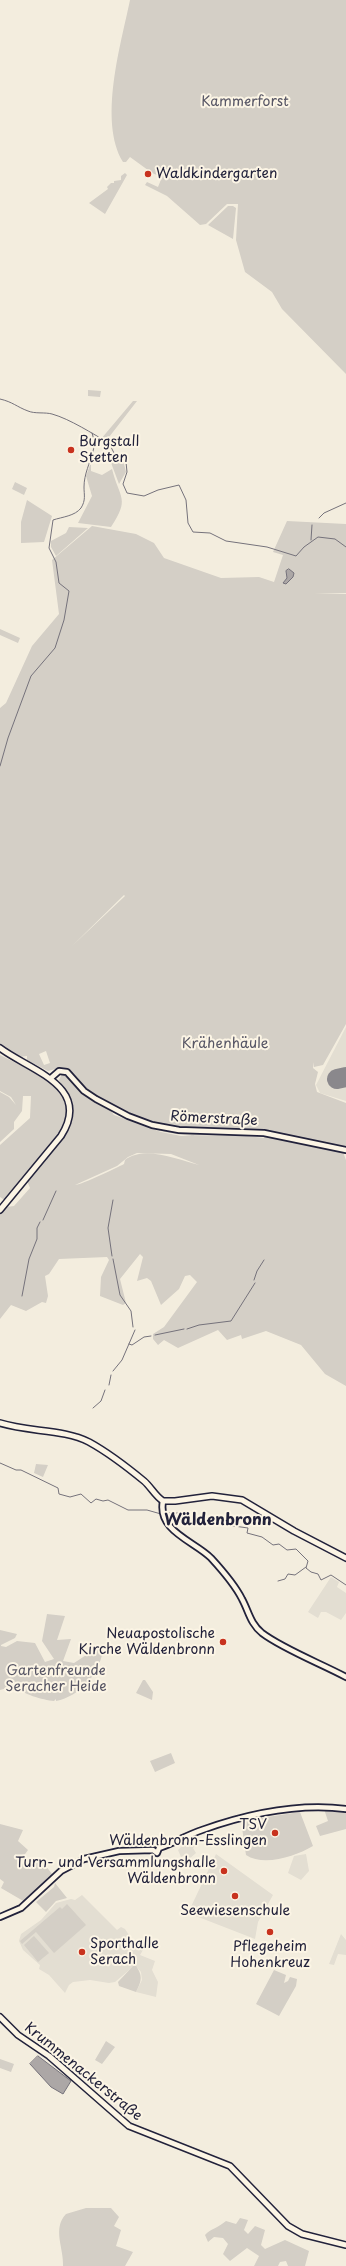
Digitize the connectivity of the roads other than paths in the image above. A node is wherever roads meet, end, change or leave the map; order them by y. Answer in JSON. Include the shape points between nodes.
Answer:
{"nodes":[{"id":1,"x":0,"y":1048,"type":"edge"},
{"id":2,"x":51,"y":1078,"type":"junction"},
{"id":3,"x":346,"y":1150,"type":"edge"},
{"id":4,"x":0,"y":1210,"type":"edge"},
{"id":5,"x":0,"y":1423,"type":"edge"},
{"id":6,"x":163,"y":1501,"type":"junction"},
{"id":7,"x":346,"y":1558,"type":"edge"},
{"id":8,"x":346,"y":1677,"type":"edge"},
{"id":9,"x":346,"y":1808,"type":"edge"},
{"id":10,"x":0,"y":1917,"type":"edge"},
{"id":11,"x":0,"y":2017,"type":"edge"},
{"id":12,"x":346,"y":2245,"type":"edge"}],
"edges":[{"from":1,"to":2,"type":"main road"},
{"from":2,"to":3,"type":"street","name":"Römerstraße","via":[[59,1071],[66,1072],[96,1100],[132,1118],[163,1127],[264,1133]]},
{"from":2,"to":4,"type":"main road","via":[[62,1089],[68,1102],[67,1126],[60,1138]]},
{"from":5,"to":6,"type":"main road","via":[[71,1436],[88,1442],[145,1482]]},
{"from":6,"to":7,"type":"main road","via":[[212,1496],[238,1499]]},
{"from":6,"to":8,"type":"street","via":[[163,1514],[182,1538],[214,1562],[240,1595],[250,1620],[261,1632]]},
{"from":9,"to":10,"type":"street","via":[[310,1807],[248,1816],[208,1828],[159,1848],[154,1846],[152,1850],[106,1853],[76,1862],[54,1877],[21,1908]]},
{"from":11,"to":12,"type":"main road","name":"Krummenackerstraße","via":[[20,2037],[52,2058],[129,2126],[230,2166],[286,2224],[300,2233]]}]}
